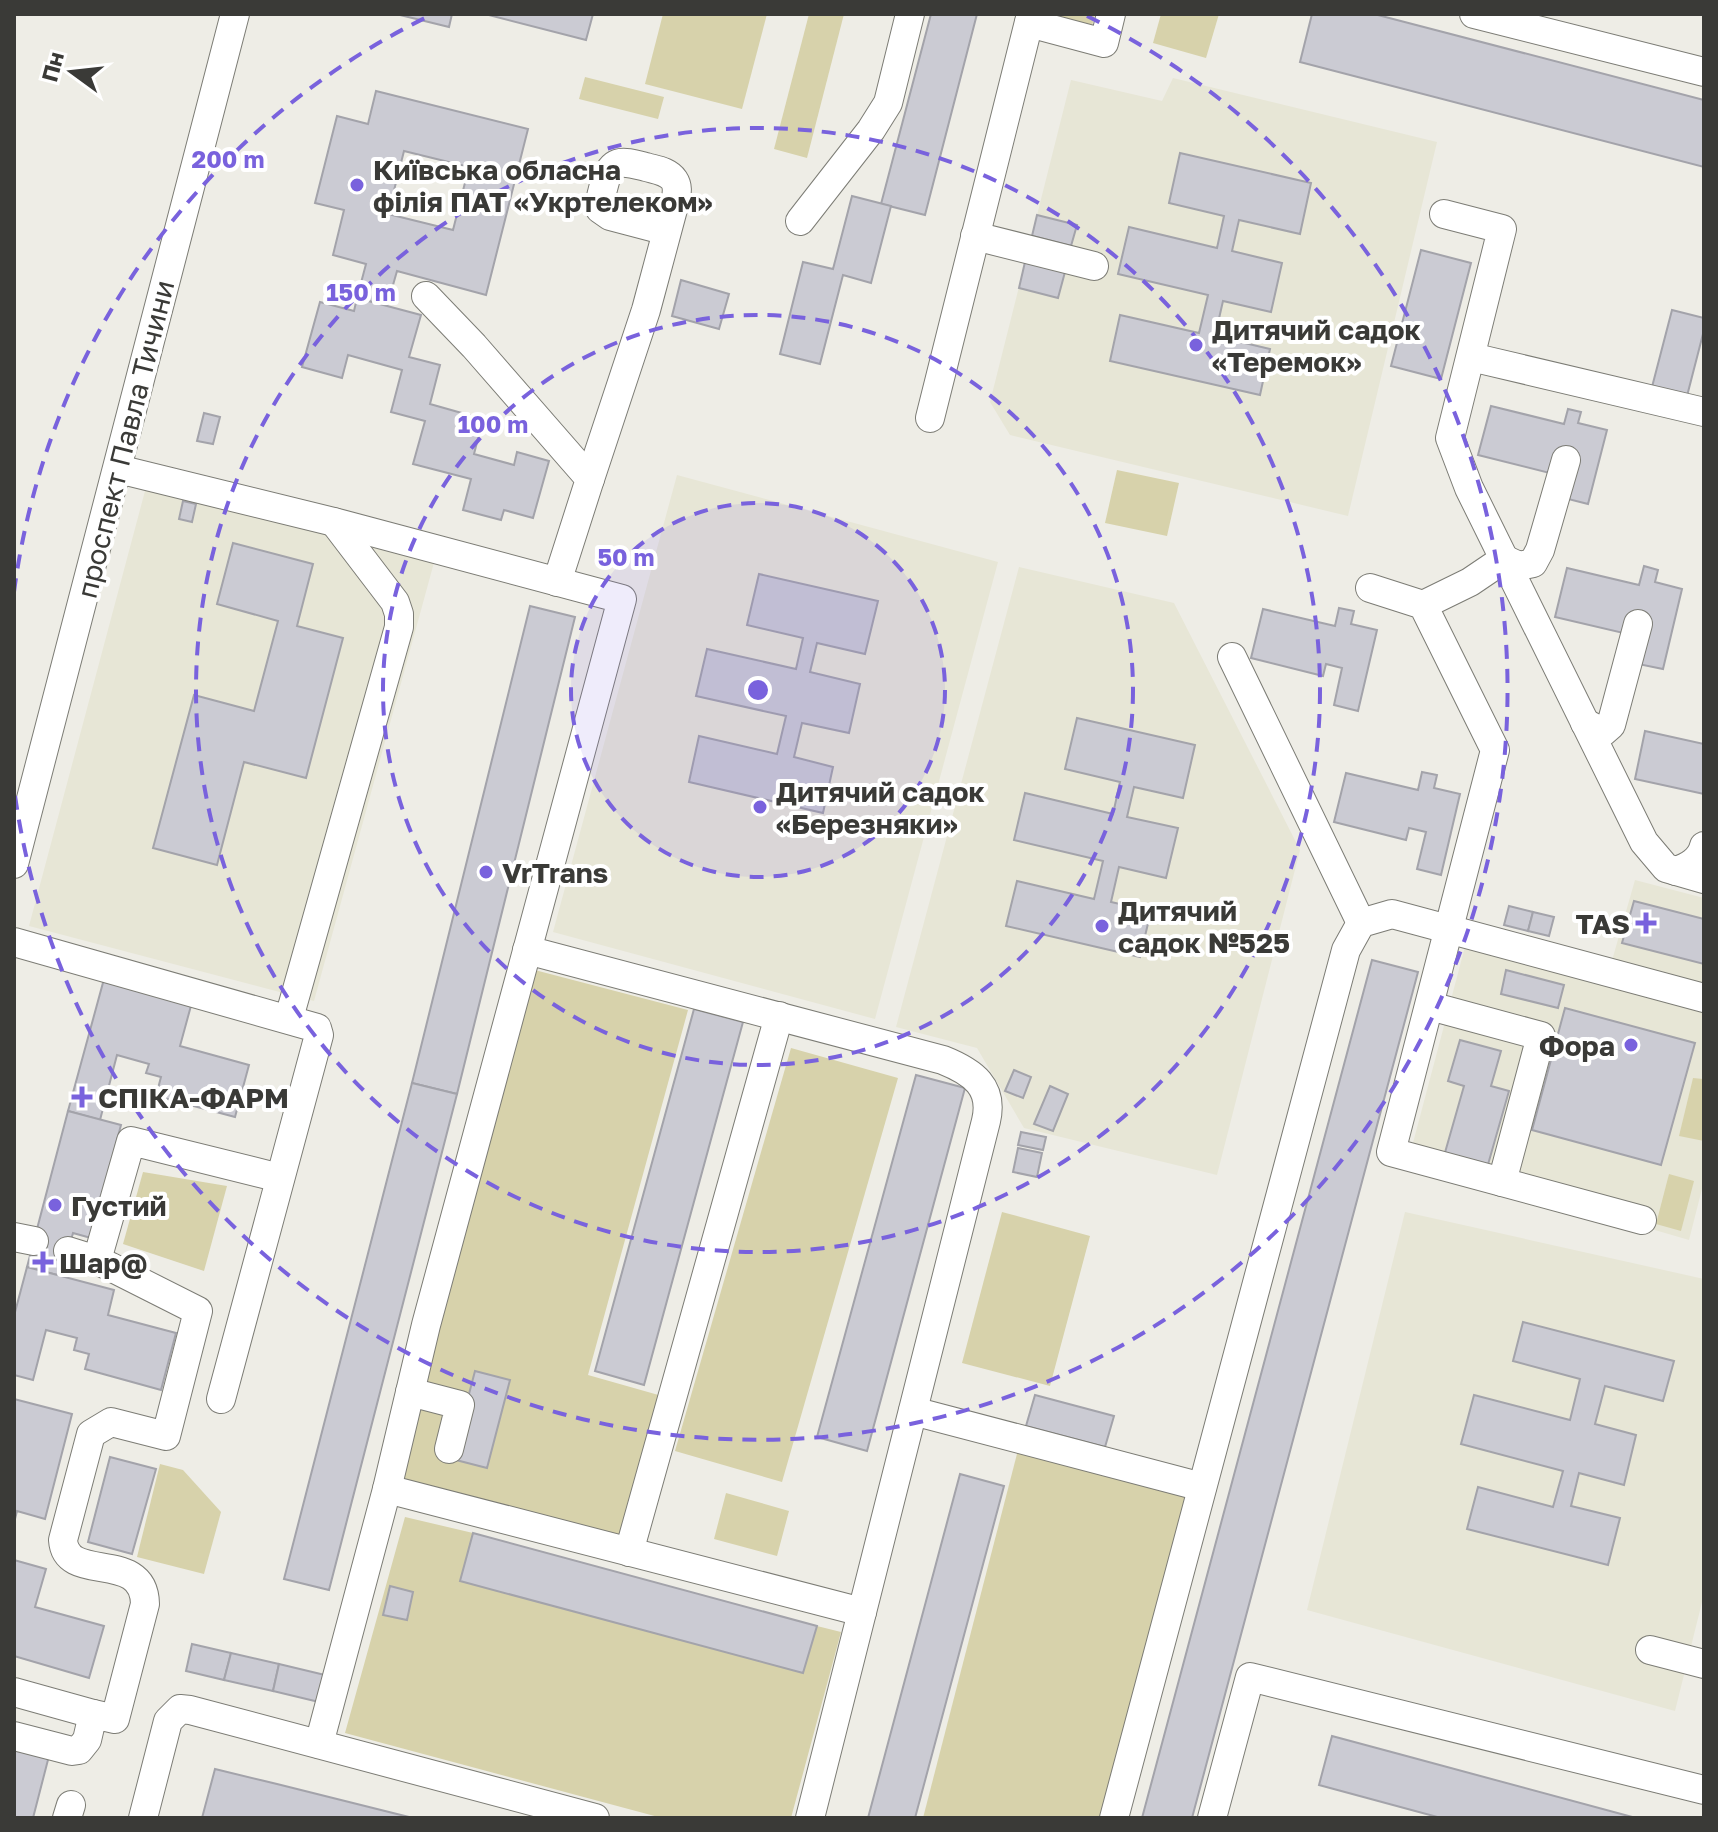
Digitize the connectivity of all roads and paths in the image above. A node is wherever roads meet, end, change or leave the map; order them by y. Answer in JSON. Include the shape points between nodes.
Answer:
{"nodes":[{"id":1,"x":235,"y":14,"type":"edge"},
{"id":2,"x":910,"y":14,"type":"edge"},
{"id":3,"x":1111,"y":14,"type":"edge"},
{"id":4,"x":1474,"y":14,"type":"edge"},
{"id":5,"x":1030,"y":18,"type":"edge"},
{"id":6,"x":1704,"y":72,"type":"edge"},
{"id":7,"x":1444,"y":214,"type":"dead end"},
{"id":8,"x":800,"y":221,"type":"dead end"},
{"id":9,"x":667,"y":231,"type":"dead end"},
{"id":10,"x":975,"y":236,"type":"junction"},
{"id":11,"x":1094,"y":266,"type":"dead end"},
{"id":12,"x":426,"y":296,"type":"dead end"},
{"id":13,"x":1471,"y":357,"type":"junction"},
{"id":14,"x":1704,"y":412,"type":"edge"},
{"id":15,"x":930,"y":418,"type":"dead end"},
{"id":16,"x":1566,"y":460,"type":"dead end"},
{"id":17,"x":118,"y":469,"type":"junction"},
{"id":18,"x":590,"y":479,"type":"junction"},
{"id":19,"x":334,"y":522,"type":"junction"},
{"id":20,"x":1504,"y":559,"type":"junction"},
{"id":21,"x":557,"y":582,"type":"junction"},
{"id":22,"x":1370,"y":588,"type":"dead end"},
{"id":23,"x":1423,"y":605,"type":"junction"},
{"id":24,"x":1638,"y":624,"type":"dead end"},
{"id":25,"x":1232,"y":657,"type":"dead end"},
{"id":26,"x":1585,"y":723,"type":"junction"},
{"id":27,"x":1704,"y":846,"type":"edge"},
{"id":28,"x":14,"y":864,"type":"edge"},
{"id":29,"x":1676,"y":871,"type":"junction"},
{"id":30,"x":1704,"y":879,"type":"edge"},
{"id":31,"x":1361,"y":923,"type":"junction"},
{"id":32,"x":1450,"y":929,"type":"junction"},
{"id":33,"x":14,"y":942,"type":"edge"},
{"id":34,"x":527,"y":950,"type":"junction"},
{"id":35,"x":1704,"y":998,"type":"edge"},
{"id":36,"x":1430,"y":1006,"type":"junction"},
{"id":37,"x":779,"y":1016,"type":"junction"},
{"id":38,"x":289,"y":1018,"type":"junction"},
{"id":39,"x":280,"y":1178,"type":"junction"},
{"id":40,"x":1502,"y":1182,"type":"junction"},
{"id":41,"x":1642,"y":1220,"type":"dead end"},
{"id":42,"x":68,"y":1251,"type":"dead end"},
{"id":43,"x":97,"y":1260,"type":"junction"},
{"id":44,"x":410,"y":1392,"type":"junction"},
{"id":45,"x":221,"y":1399,"type":"dead end"},
{"id":46,"x":913,"y":1411,"type":"junction"},
{"id":47,"x":449,"y":1449,"type":"dead end"},
{"id":48,"x":1202,"y":1487,"type":"junction"},
{"id":49,"x":387,"y":1489,"type":"junction"},
{"id":50,"x":629,"y":1552,"type":"junction"},
{"id":51,"x":862,"y":1612,"type":"junction"},
{"id":52,"x":1650,"y":1650,"type":"dead end"},
{"id":53,"x":1704,"y":1664,"type":"edge"},
{"id":54,"x":14,"y":1692,"type":"edge"},
{"id":55,"x":93,"y":1714,"type":"junction"},
{"id":56,"x":14,"y":1736,"type":"edge"},
{"id":57,"x":319,"y":1744,"type":"junction"},
{"id":58,"x":1704,"y":1790,"type":"edge"},
{"id":59,"x":143,"y":1818,"type":"edge"},
{"id":60,"x":595,"y":1818,"type":"edge"},
{"id":61,"x":810,"y":1818,"type":"edge"},
{"id":62,"x":1114,"y":1818,"type":"edge"},
{"id":63,"x":1212,"y":1818,"type":"edge"}],
"edges":[{"from":1,"to":17,"type":"street","name":"проспект Павла Тичини"},
{"from":2,"to":8,"type":"street","via":[[888,103]]},
{"from":3,"to":5,"type":"street","via":[[1104,43]]},
{"from":4,"to":6,"type":"street"},
{"from":5,"to":10,"type":"street"},
{"from":7,"to":13,"type":"street","via":[[1502,229]]},
{"from":9,"to":18,"type":"street"},
{"from":10,"to":11,"type":"street"},
{"from":10,"to":15,"type":"street"},
{"from":12,"to":18,"type":"street"},
{"from":13,"to":14,"type":"street"},
{"from":13,"to":20,"type":"street","via":[[1450,438]]},
{"from":16,"to":20,"type":"street","via":[[1533,563],[1519,566]]},
{"from":17,"to":19,"type":"street"},
{"from":17,"to":28,"type":"street","name":"проспект Павла Тичини"},
{"from":18,"to":21,"type":"street"},
{"from":19,"to":21,"type":"street"},
{"from":19,"to":38,"type":"street","via":[[395,602],[399,627]]},
{"from":20,"to":23,"type":"street"},
{"from":20,"to":26,"type":"street"},
{"from":21,"to":34,"type":"street","via":[[622,599]]},
{"from":22,"to":23,"type":"street"},
{"from":23,"to":32,"type":"street","via":[[1495,750]]},
{"from":24,"to":26,"type":"street","via":[[1611,725],[1603,732]]},
{"from":25,"to":31,"type":"street"},
{"from":26,"to":29,"type":"street","via":[[1644,842],[1666,868]]},
{"from":27,"to":29,"type":"street","via":[[1689,866]]},
{"from":29,"to":30,"type":"street"},
{"from":31,"to":32,"type":"street","via":[[1392,914]]},
{"from":31,"to":48,"type":"street","via":[[1346,950]]},
{"from":32,"to":35,"type":"street"},
{"from":32,"to":36,"type":"street"},
{"from":33,"to":38,"type":"street"},
{"from":34,"to":37,"type":"street"},
{"from":34,"to":44,"type":"street"},
{"from":36,"to":40,"type":"street","via":[[1541,1036]]},
{"from":36,"to":40,"type":"street","via":[[1391,1152]]},
{"from":37,"to":46,"type":"street","via":[[943,1060],[987,1093],[989,1108]]},
{"from":37,"to":50,"type":"street"},
{"from":38,"to":39,"type":"street","via":[[313,1025],[319,1035]]},
{"from":39,"to":43,"type":"street","via":[[131,1141]]},
{"from":39,"to":45,"type":"street"},
{"from":40,"to":41,"type":"street"},
{"from":42,"to":43,"type":"street"},
{"from":43,"to":55,"type":"street","via":[[198,1311],[166,1436],[111,1422],[91,1434],[63,1540],[73,1560],[132,1575],[144,1591],[115,1719]]},
{"from":44,"to":47,"type":"street","via":[[460,1405]]},
{"from":44,"to":49,"type":"street"},
{"from":46,"to":48,"type":"street"},
{"from":46,"to":51,"type":"street"},
{"from":48,"to":62,"type":"street"},
{"from":49,"to":50,"type":"street"},
{"from":49,"to":57,"type":"street"},
{"from":50,"to":51,"type":"street"},
{"from":51,"to":61,"type":"street"},
{"from":52,"to":53,"type":"street"},
{"from":54,"to":55,"type":"street"},
{"from":55,"to":56,"type":"street","via":[[79,1750]]},
{"from":57,"to":59,"type":"street","via":[[180,1709],[168,1721]]},
{"from":57,"to":60,"type":"street"},
{"from":58,"to":63,"type":"street","via":[[1250,1677]]}]}
